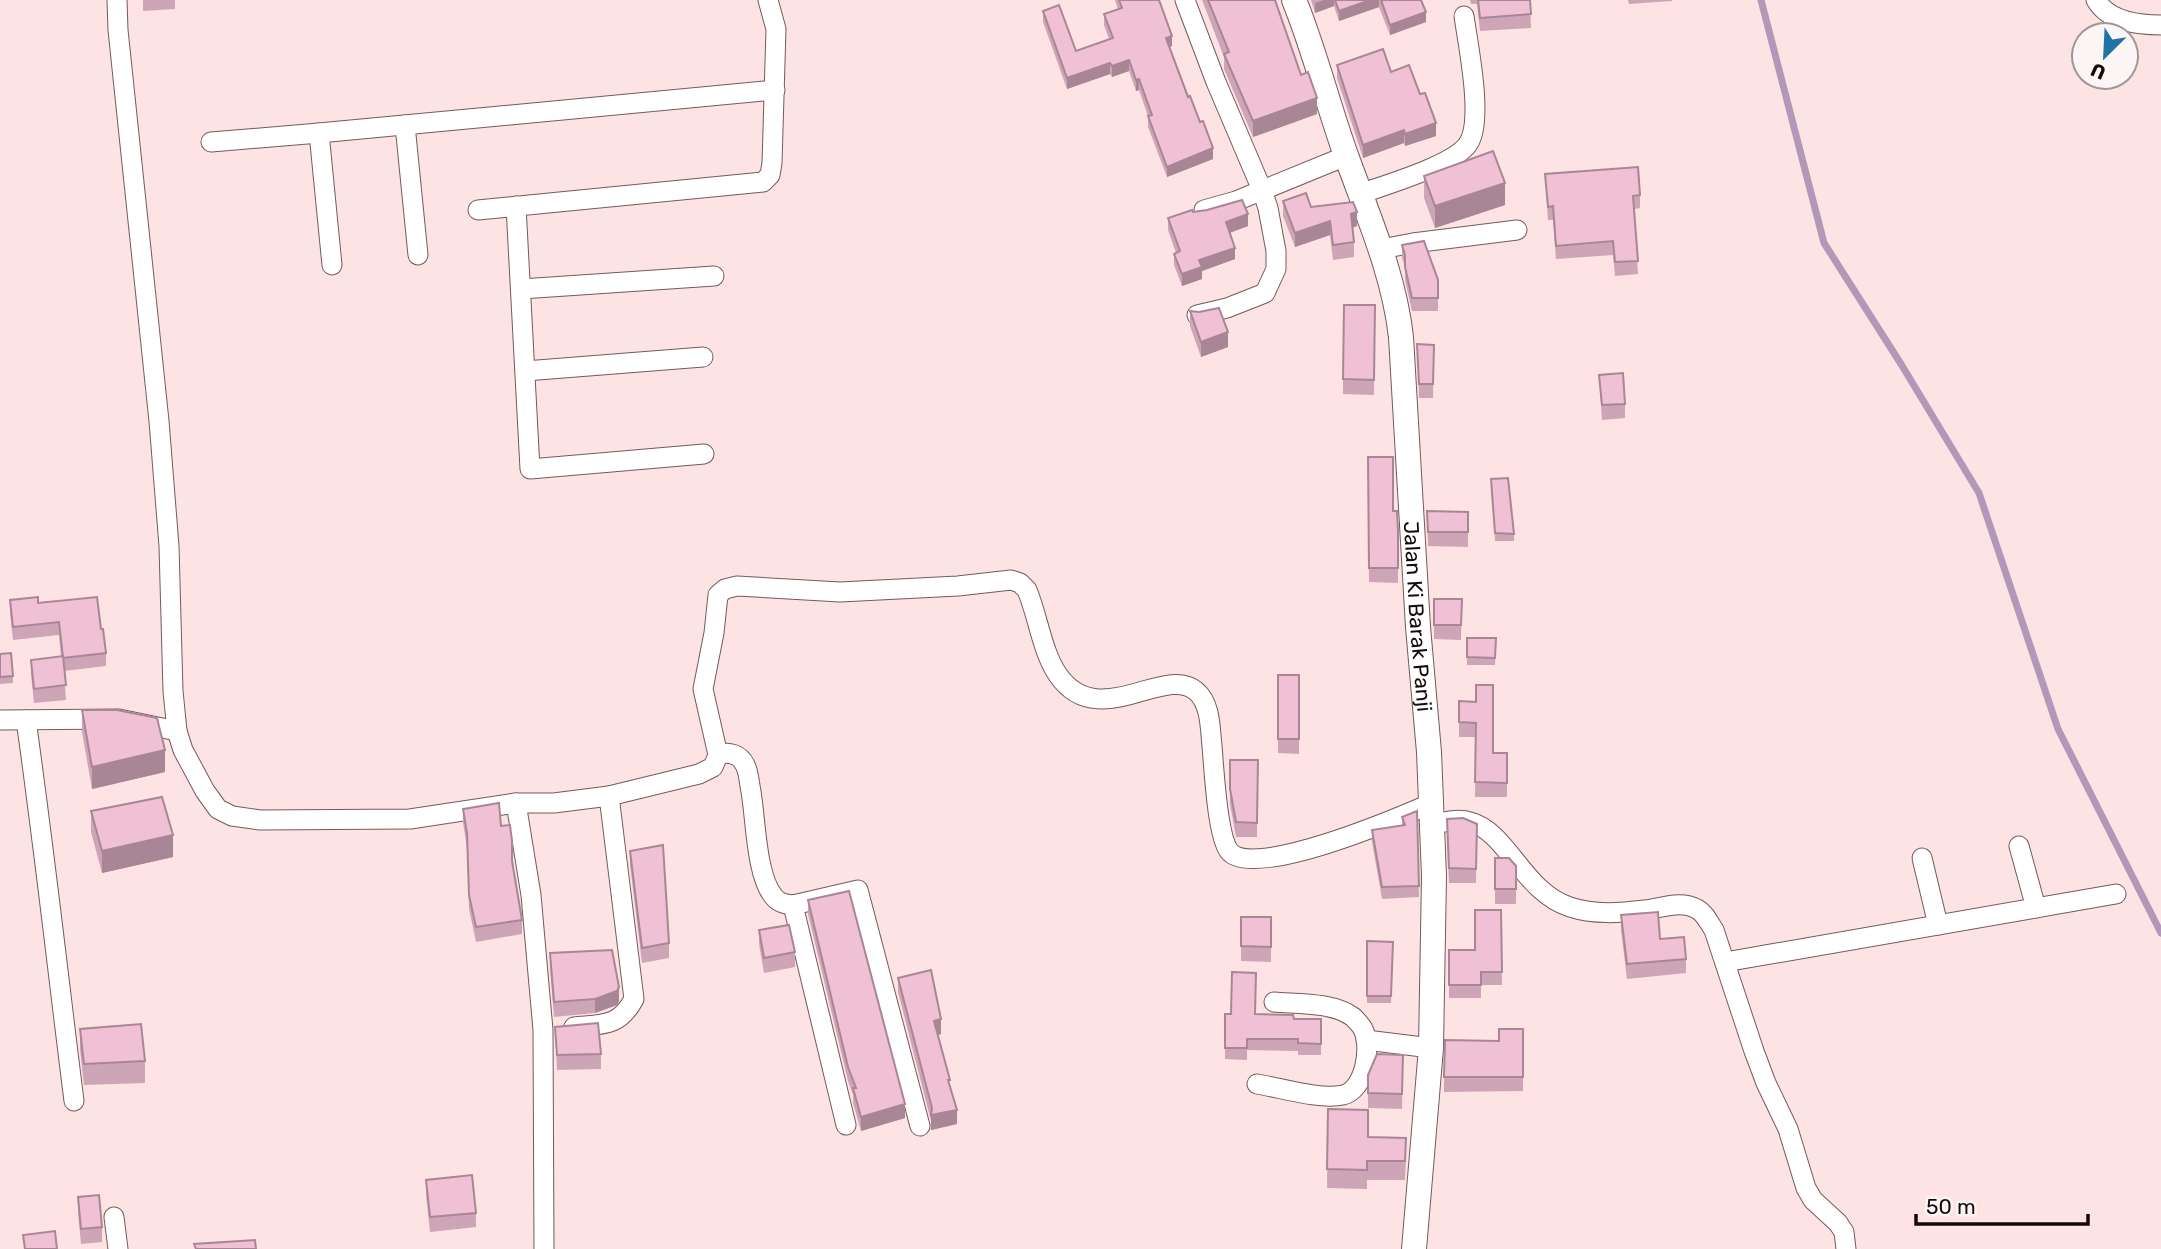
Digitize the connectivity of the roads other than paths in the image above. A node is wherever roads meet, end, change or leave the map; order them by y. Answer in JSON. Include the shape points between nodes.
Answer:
{"nodes":[{"id":1,"x":117,"y":0,"type":"edge"},
{"id":2,"x":768,"y":0,"type":"edge"},
{"id":3,"x":1185,"y":0,"type":"edge"},
{"id":4,"x":1294,"y":0,"type":"edge"},
{"id":5,"x":2096,"y":0,"type":"edge"},
{"id":6,"x":1464,"y":16,"type":"dead end"},
{"id":7,"x":2161,"y":25,"type":"edge"},
{"id":8,"x":775,"y":90,"type":"junction"},
{"id":9,"x":405,"y":125,"type":"junction"},
{"id":10,"x":319,"y":132,"type":"junction"},
{"id":11,"x":211,"y":142,"type":"dead end"},
{"id":12,"x":1346,"y":156,"type":"junction"},
{"id":13,"x":1262,"y":190,"type":"junction"},
{"id":14,"x":1360,"y":194,"type":"junction"},
{"id":15,"x":516,"y":206,"type":"junction"},
{"id":16,"x":478,"y":210,"type":"dead end"},
{"id":17,"x":1204,"y":210,"type":"edge"},
{"id":18,"x":1517,"y":230,"type":"dead end"},
{"id":19,"x":1381,"y":249,"type":"junction"},
{"id":20,"x":418,"y":256,"type":"dead end"},
{"id":21,"x":332,"y":265,"type":"dead end"},
{"id":22,"x":714,"y":276,"type":"dead end"},
{"id":23,"x":521,"y":289,"type":"junction"},
{"id":24,"x":1196,"y":316,"type":"edge"},
{"id":25,"x":703,"y":357,"type":"dead end"},
{"id":26,"x":525,"y":371,"type":"junction"},
{"id":27,"x":704,"y":454,"type":"dead end"},
{"id":28,"x":0,"y":720,"type":"edge"},
{"id":29,"x":26,"y":720,"type":"junction"},
{"id":30,"x":177,"y":731,"type":"junction"},
{"id":31,"x":718,"y":755,"type":"junction"},
{"id":32,"x":609,"y":796,"type":"junction"},
{"id":33,"x":516,"y":803,"type":"junction"},
{"id":34,"x":1432,"y":814,"type":"junction"},
{"id":35,"x":2020,"y":846,"type":"dead end"},
{"id":36,"x":1922,"y":858,"type":"dead end"},
{"id":37,"x":2116,"y":894,"type":"dead end"},
{"id":38,"x":793,"y":905,"type":"junction"},
{"id":39,"x":2036,"y":908,"type":"junction"},
{"id":40,"x":1938,"y":925,"type":"junction"},
{"id":41,"x":1725,"y":962,"type":"junction"},
{"id":42,"x":1274,"y":1002,"type":"dead end"},
{"id":43,"x":543,"y":1030,"type":"junction"},
{"id":44,"x":1366,"y":1040,"type":"junction"},
{"id":45,"x":1431,"y":1048,"type":"junction"},
{"id":46,"x":1257,"y":1084,"type":"dead end"},
{"id":47,"x":74,"y":1101,"type":"dead end"},
{"id":48,"x":846,"y":1125,"type":"dead end"},
{"id":49,"x":920,"y":1126,"type":"dead end"},
{"id":50,"x":114,"y":1216,"type":"dead end"},
{"id":51,"x":118,"y":1249,"type":"edge"},
{"id":52,"x":544,"y":1249,"type":"edge"},
{"id":53,"x":1414,"y":1249,"type":"edge"},
{"id":54,"x":1846,"y":1249,"type":"edge"}],
"edges":[{"from":1,"to":30,"type":"street","via":[[159,421]]},
{"from":2,"to":8,"type":"street","via":[[776,29]]},
{"from":3,"to":13,"type":"street"},
{"from":4,"to":12,"type":"street","name":"Jalan Ki Barak Panji"},
{"from":5,"to":7,"type":"street","via":[[2115,17],[2140,25]]},
{"from":6,"to":14,"type":"street","via":[[1474,94],[1468,145],[1450,160]]},
{"from":8,"to":9,"type":"street"},
{"from":8,"to":15,"type":"street","via":[[772,163],[763,182]]},
{"from":9,"to":10,"type":"street"},
{"from":9,"to":20,"type":"street"},
{"from":10,"to":11,"type":"street"},
{"from":10,"to":21,"type":"street"},
{"from":12,"to":13,"type":"street"},
{"from":12,"to":14,"type":"street","name":"Jalan Ki Barak Panji"},
{"from":13,"to":17,"type":"street"},
{"from":13,"to":24,"type":"street","via":[[1276,251],[1272,282],[1257,297]]},
{"from":14,"to":19,"type":"street","name":"Jalan Ki Barak Panji"},
{"from":15,"to":16,"type":"street"},
{"from":15,"to":23,"type":"street"},
{"from":18,"to":19,"type":"street"},
{"from":19,"to":34,"type":"street","name":"Jalan Ki Barak Panji","via":[[1401,337]]},
{"from":22,"to":23,"type":"street"},
{"from":23,"to":26,"type":"street"},
{"from":25,"to":26,"type":"street"},
{"from":26,"to":27,"type":"street","via":[[530,469]]},
{"from":28,"to":29,"type":"street"},
{"from":29,"to":30,"type":"street","via":[[119,719]]},
{"from":29,"to":47,"type":"street"},
{"from":30,"to":33,"type":"street","via":[[205,791],[218,809],[232,816],[282,821],[410,819]]},
{"from":31,"to":32,"type":"street","via":[[713,767],[699,774]]},
{"from":31,"to":34,"type":"street","via":[[703,689],[718,595],[725,589],[752,586],[840,593],[1011,580],[1027,590],[1056,673],[1070,689],[1082,696],[1116,698],[1174,685],[1195,690],[1209,723],[1219,822],[1228,850],[1236,857],[1249,859],[1324,845]]},
{"from":31,"to":38,"type":"street","via":[[736,754],[745,764],[766,880],[772,895],[782,904]]},
{"from":32,"to":33,"type":"street"},
{"from":32,"to":43,"type":"street","via":[[634,999],[615,1020]]},
{"from":33,"to":43,"type":"street","via":[[531,895]]},
{"from":34,"to":41,"type":"street","via":[[1482,826],[1528,879],[1550,899],[1569,907],[1623,912],[1680,904],[1699,910],[1714,930]]},
{"from":34,"to":45,"type":"street","name":"Jalan Ki Barak Panji"},
{"from":35,"to":39,"type":"street"},
{"from":36,"to":40,"type":"street"},
{"from":37,"to":39,"type":"street"},
{"from":38,"to":48,"type":"street"},
{"from":38,"to":49,"type":"street","via":[[858,890]]},
{"from":39,"to":40,"type":"street"},
{"from":40,"to":41,"type":"street"},
{"from":41,"to":54,"type":"street","via":[[1806,1188],[1838,1223]]},
{"from":42,"to":44,"type":"street","via":[[1333,1008],[1351,1016],[1363,1028]]},
{"from":43,"to":52,"type":"street"},
{"from":44,"to":45,"type":"street"},
{"from":44,"to":46,"type":"street","via":[[1362,1079],[1354,1090],[1342,1095]]},
{"from":45,"to":53,"type":"street","name":"Jalan Ki Barak Panji"},
{"from":50,"to":51,"type":"street"}]}
